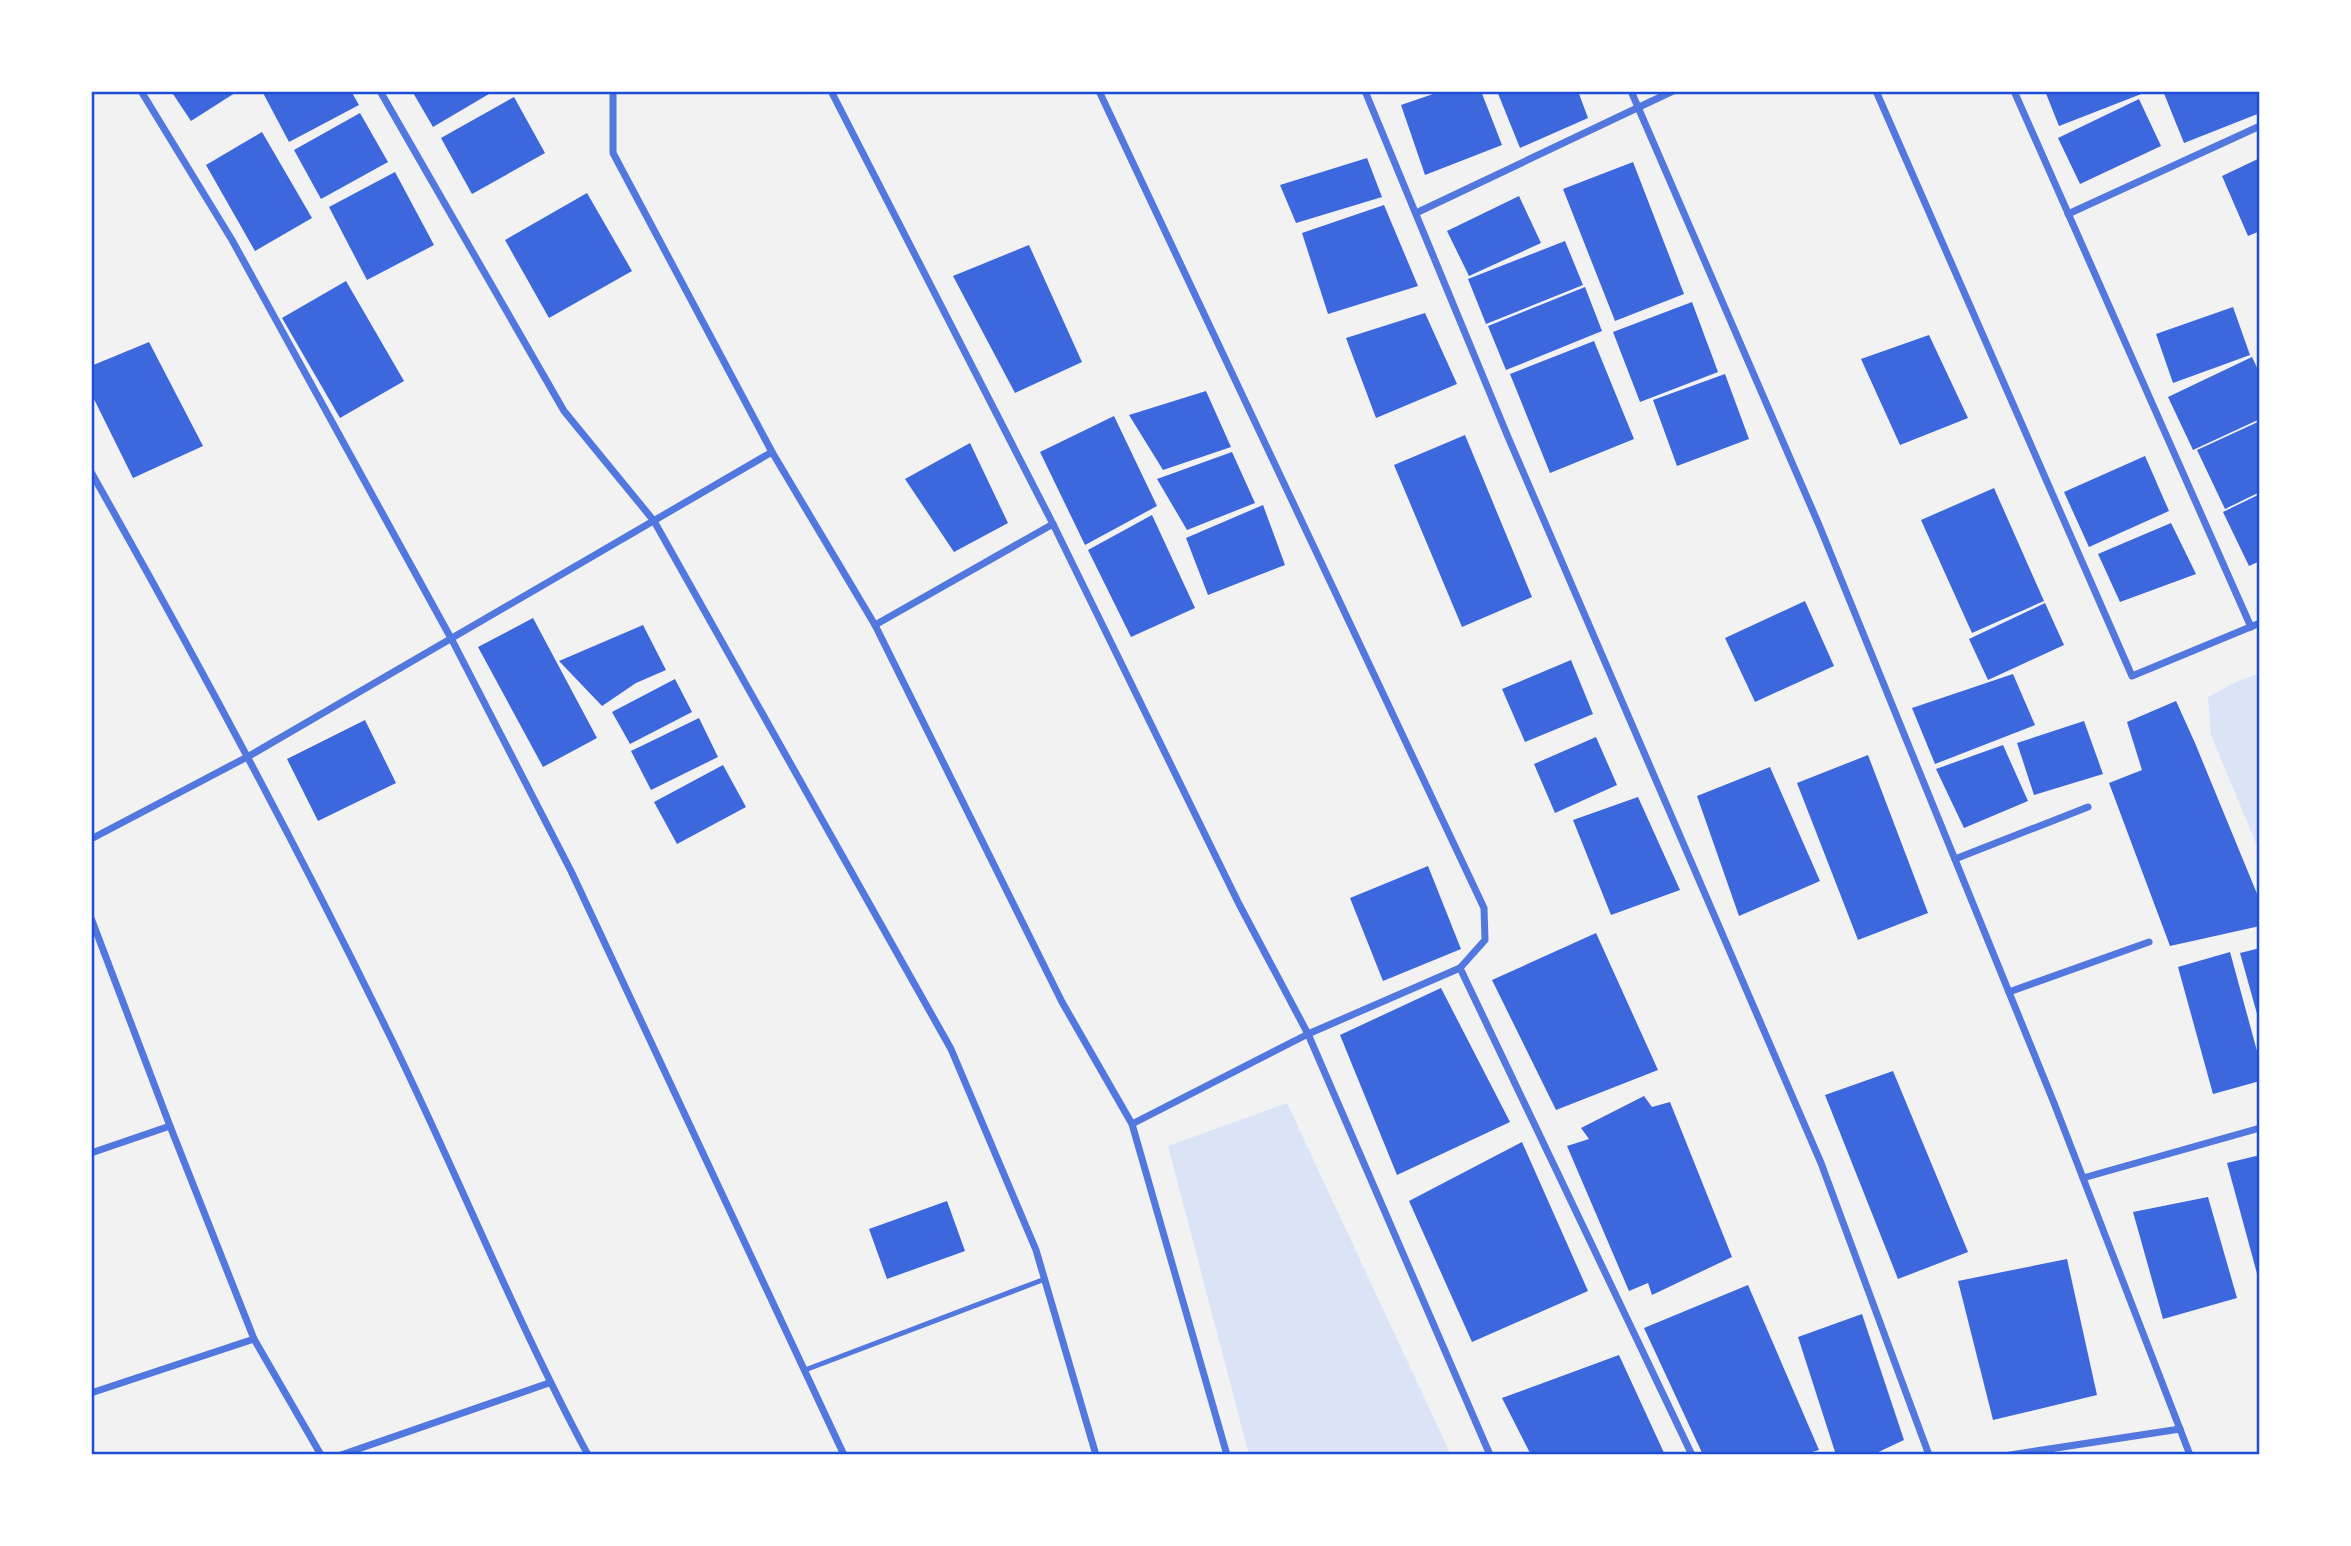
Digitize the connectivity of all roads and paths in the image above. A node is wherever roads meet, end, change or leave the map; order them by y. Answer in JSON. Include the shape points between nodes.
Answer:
{"nodes":[{"id":1,"x":141,"y":91,"type":"edge"},
{"id":2,"x":380,"y":91,"type":"edge"},
{"id":3,"x":613,"y":91,"type":"edge"},
{"id":4,"x":831,"y":91,"type":"edge"},
{"id":5,"x":1099,"y":91,"type":"edge"},
{"id":6,"x":1365,"y":91,"type":"edge"},
{"id":7,"x":1631,"y":91,"type":"edge"},
{"id":8,"x":1673,"y":91,"type":"edge"},
{"id":9,"x":1876,"y":91,"type":"edge"},
{"id":10,"x":2014,"y":91,"type":"edge"},
{"id":11,"x":1638,"y":107,"type":"junction"},
{"id":12,"x":2260,"y":126,"type":"edge"},
{"id":13,"x":1416,"y":213,"type":"junction"},
{"id":14,"x":2068,"y":214,"type":"junction"},
{"id":15,"x":772,"y":452,"type":"junction"},
{"id":16,"x":91,"y":472,"type":"edge"},
{"id":17,"x":654,"y":521,"type":"junction"},
{"id":18,"x":1053,"y":524,"type":"junction"},
{"id":19,"x":2260,"y":624,"type":"edge"},
{"id":20,"x":875,"y":625,"type":"junction"},
{"id":21,"x":2251,"y":627,"type":"junction"},
{"id":22,"x":452,"y":640,"type":"junction"},
{"id":23,"x":249,"y":757,"type":"junction"},
{"id":24,"x":2088,"y":807,"type":"dead end"},
{"id":25,"x":91,"y":839,"type":"edge"},
{"id":26,"x":1955,"y":859,"type":"junction"},
{"id":27,"x":91,"y":918,"type":"edge"},
{"id":28,"x":2149,"y":942,"type":"dead end"},
{"id":29,"x":1460,"y":968,"type":"junction"},
{"id":30,"x":2009,"y":992,"type":"junction"},
{"id":31,"x":1308,"y":1034,"type":"junction"},
{"id":32,"x":1132,"y":1124,"type":"junction"},
{"id":33,"x":170,"y":1126,"type":"junction"},
{"id":34,"x":2260,"y":1128,"type":"edge"},
{"id":35,"x":91,"y":1153,"type":"edge"},
{"id":36,"x":2083,"y":1178,"type":"junction"},
{"id":37,"x":1045,"y":1279,"type":"junction"},
{"id":38,"x":254,"y":1339,"type":"junction"},
{"id":39,"x":805,"y":1370,"type":"junction"},
{"id":40,"x":549,"y":1382,"type":"junction"},
{"id":41,"x":91,"y":1393,"type":"edge"},
{"id":42,"x":2180,"y":1429,"type":"junction"},
{"id":43,"x":1225,"y":1454,"type":"edge"},
{"id":44,"x":321,"y":1455,"type":"edge"},
{"id":45,"x":341,"y":1455,"type":"edge"},
{"id":46,"x":588,"y":1455,"type":"edge"},
{"id":47,"x":844,"y":1455,"type":"edge"},
{"id":48,"x":1096,"y":1455,"type":"edge"},
{"id":49,"x":1490,"y":1455,"type":"edge"},
{"id":50,"x":1692,"y":1455,"type":"edge"},
{"id":51,"x":1929,"y":1455,"type":"edge"},
{"id":52,"x":2010,"y":1455,"type":"edge"},
{"id":53,"x":2190,"y":1455,"type":"edge"}],
"edges":[{"from":1,"to":22,"type":"street","via":[[232,240]]},
{"from":2,"to":17,"type":"street","via":[[564,411]]},
{"from":3,"to":15,"type":"street","via":[[613,153]]},
{"from":4,"to":18,"type":"street"},
{"from":5,"to":29,"type":"street","via":[[1484,908],[1485,940]]},
{"from":6,"to":13,"type":"street"},
{"from":7,"to":11,"type":"street"},
{"from":8,"to":11,"type":"street"},
{"from":9,"to":21,"type":"street","via":[[2132,676]]},
{"from":10,"to":14,"type":"street"},
{"from":11,"to":13,"type":"street"},
{"from":11,"to":26,"type":"street","via":[[1819,525]]},
{"from":12,"to":14,"type":"street"},
{"from":13,"to":51,"type":"street","via":[[1507,437],[1821,1163]]},
{"from":14,"to":21,"type":"street"},
{"from":15,"to":17,"type":"street"},
{"from":15,"to":20,"type":"street"},
{"from":16,"to":23,"type":"street"},
{"from":17,"to":22,"type":"street"},
{"from":17,"to":37,"type":"street","via":[[951,1049]]},
{"from":18,"to":20,"type":"street"},
{"from":18,"to":31,"type":"street","via":[[1239,904]]},
{"from":19,"to":21,"type":"street"},
{"from":20,"to":32,"type":"street","via":[[1062,1002]]},
{"from":22,"to":23,"type":"street"},
{"from":22,"to":39,"type":"street","via":[[570,870]]},
{"from":23,"to":25,"type":"street"},
{"from":23,"to":40,"type":"street","via":[[388,1032]]},
{"from":24,"to":26,"type":"street"},
{"from":26,"to":30,"type":"street"},
{"from":27,"to":33,"type":"street"},
{"from":28,"to":30,"type":"street"},
{"from":29,"to":31,"type":"street"},
{"from":29,"to":50,"type":"street"},
{"from":30,"to":36,"type":"street"},
{"from":31,"to":32,"type":"street"},
{"from":31,"to":49,"type":"street"},
{"from":32,"to":43,"type":"street"},
{"from":33,"to":35,"type":"street"},
{"from":33,"to":38,"type":"street"},
{"from":34,"to":36,"type":"street"},
{"from":36,"to":42,"type":"street"},
{"from":37,"to":39,"type":"lane"},
{"from":37,"to":48,"type":"street"},
{"from":38,"to":41,"type":"street"},
{"from":38,"to":44,"type":"street"},
{"from":39,"to":47,"type":"street"},
{"from":40,"to":45,"type":"street"},
{"from":40,"to":46,"type":"street"},
{"from":42,"to":52,"type":"street"},
{"from":42,"to":53,"type":"street"}]}
